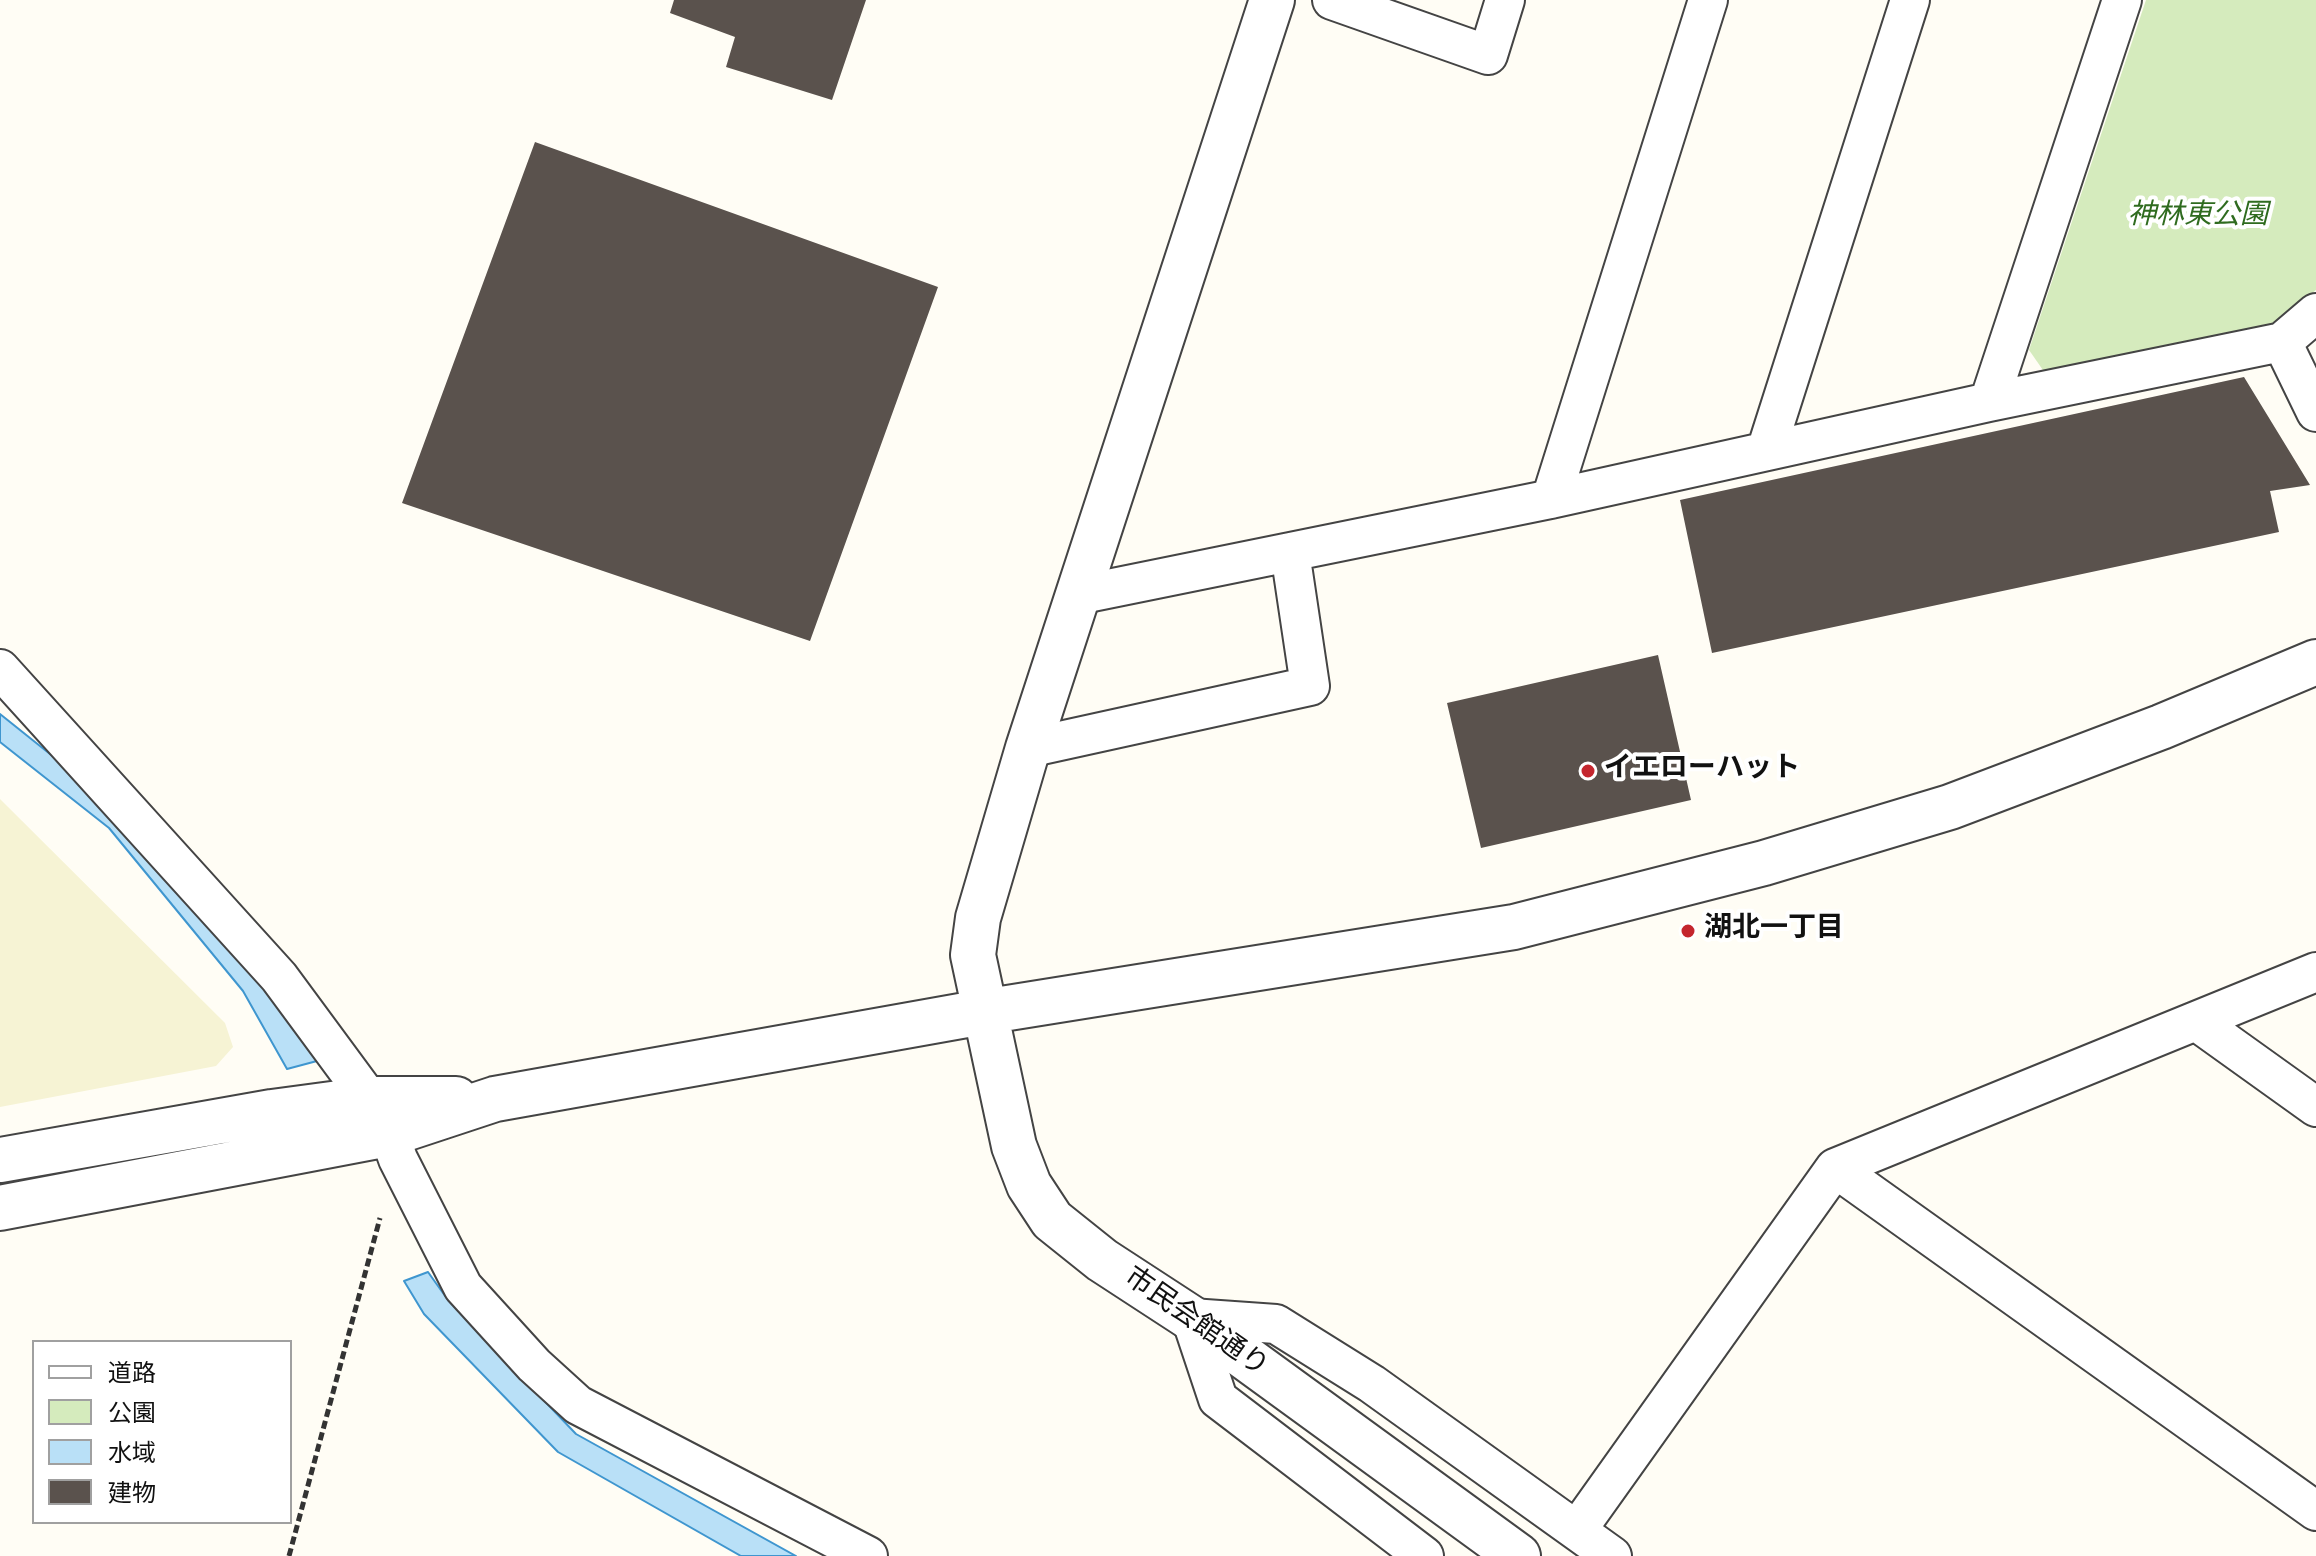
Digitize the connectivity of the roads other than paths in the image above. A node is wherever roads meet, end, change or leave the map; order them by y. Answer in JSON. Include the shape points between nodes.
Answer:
{"nodes":[{"id":1,"x":1272,"y":0,"type":"edge"},
{"id":2,"x":1332,"y":0,"type":"edge"},
{"id":3,"x":1505,"y":0,"type":"edge"},
{"id":4,"x":1708,"y":0,"type":"edge"},
{"id":5,"x":1910,"y":0,"type":"edge"},
{"id":6,"x":2122,"y":0,"type":"edge"},
{"id":7,"x":2316,"y":313,"type":"edge"},
{"id":8,"x":2282,"y":342,"type":"junction"},
{"id":9,"x":1989,"y":402,"type":"junction"},
{"id":10,"x":2316,"y":412,"type":"edge"},
{"id":11,"x":1766,"y":451,"type":"junction"},
{"id":12,"x":1551,"y":499,"type":"junction"},
{"id":13,"x":1290,"y":552,"type":"junction"},
{"id":14,"x":1078,"y":595,"type":"junction"},
{"id":15,"x":2316,"y":662,"type":"edge"},
{"id":16,"x":0,"y":669,"type":"edge"},
{"id":17,"x":1028,"y":748,"type":"junction"},
{"id":18,"x":2316,"y":972,"type":"edge"},
{"id":19,"x":983,"y":1012,"type":"junction"},
{"id":20,"x":2196,"y":1021,"type":"junction"},
{"id":21,"x":2316,"y":1107,"type":"edge"},
{"id":22,"x":385,"y":1131,"type":"junction"},
{"id":23,"x":0,"y":1160,"type":"edge"},
{"id":24,"x":1835,"y":1168,"type":"junction"},
{"id":25,"x":0,"y":1208,"type":"edge"},
{"id":26,"x":1191,"y":1318,"type":"junction"},
{"id":27,"x":2316,"y":1511,"type":"edge"},
{"id":28,"x":1577,"y":1530,"type":"junction"},
{"id":29,"x":868,"y":1556,"type":"edge"},
{"id":30,"x":1424,"y":1556,"type":"edge"},
{"id":31,"x":1518,"y":1556,"type":"edge"},
{"id":32,"x":1612,"y":1556,"type":"edge"}],
"edges":[{"from":1,"to":14,"type":"street","name":"市民会館通り"},
{"from":2,"to":3,"type":"street","via":[[1488,55]]},
{"from":4,"to":12,"type":"street"},
{"from":5,"to":11,"type":"street"},
{"from":6,"to":9,"type":"street"},
{"from":7,"to":8,"type":"street"},
{"from":8,"to":9,"type":"street"},
{"from":8,"to":10,"type":"street"},
{"from":9,"to":11,"type":"street"},
{"from":11,"to":12,"type":"street"},
{"from":12,"to":13,"type":"street"},
{"from":13,"to":14,"type":"street"},
{"from":13,"to":17,"type":"street","via":[[1310,686]]},
{"from":14,"to":17,"type":"street","name":"市民会館通り"},
{"from":15,"to":19,"type":"street","via":[[1950,807],[1754,866],[1514,927]]},
{"from":16,"to":22,"type":"street","via":[[279,977]]},
{"from":17,"to":19,"type":"street","name":"市民会館通り","via":[[978,918],[973,955]]},
{"from":18,"to":20,"type":"street"},
{"from":19,"to":22,"type":"street","via":[[495,1099]]},
{"from":19,"to":26,"type":"street","name":"市民会館通り","via":[[1014,1146],[1029,1185],[1052,1220]]},
{"from":20,"to":21,"type":"street"},
{"from":20,"to":24,"type":"street"},
{"from":22,"to":23,"type":"street","via":[[272,1112]]},
{"from":22,"to":25,"type":"street"},
{"from":22,"to":29,"type":"street","via":[[463,1287],[578,1405]]},
{"from":24,"to":27,"type":"street"},
{"from":24,"to":28,"type":"street"},
{"from":26,"to":28,"type":"street","via":[[1276,1324],[1372,1384]]},
{"from":26,"to":30,"type":"street","via":[[1218,1399]]},
{"from":26,"to":31,"type":"street","name":"市民会館通り"},
{"from":28,"to":32,"type":"street"}]}
